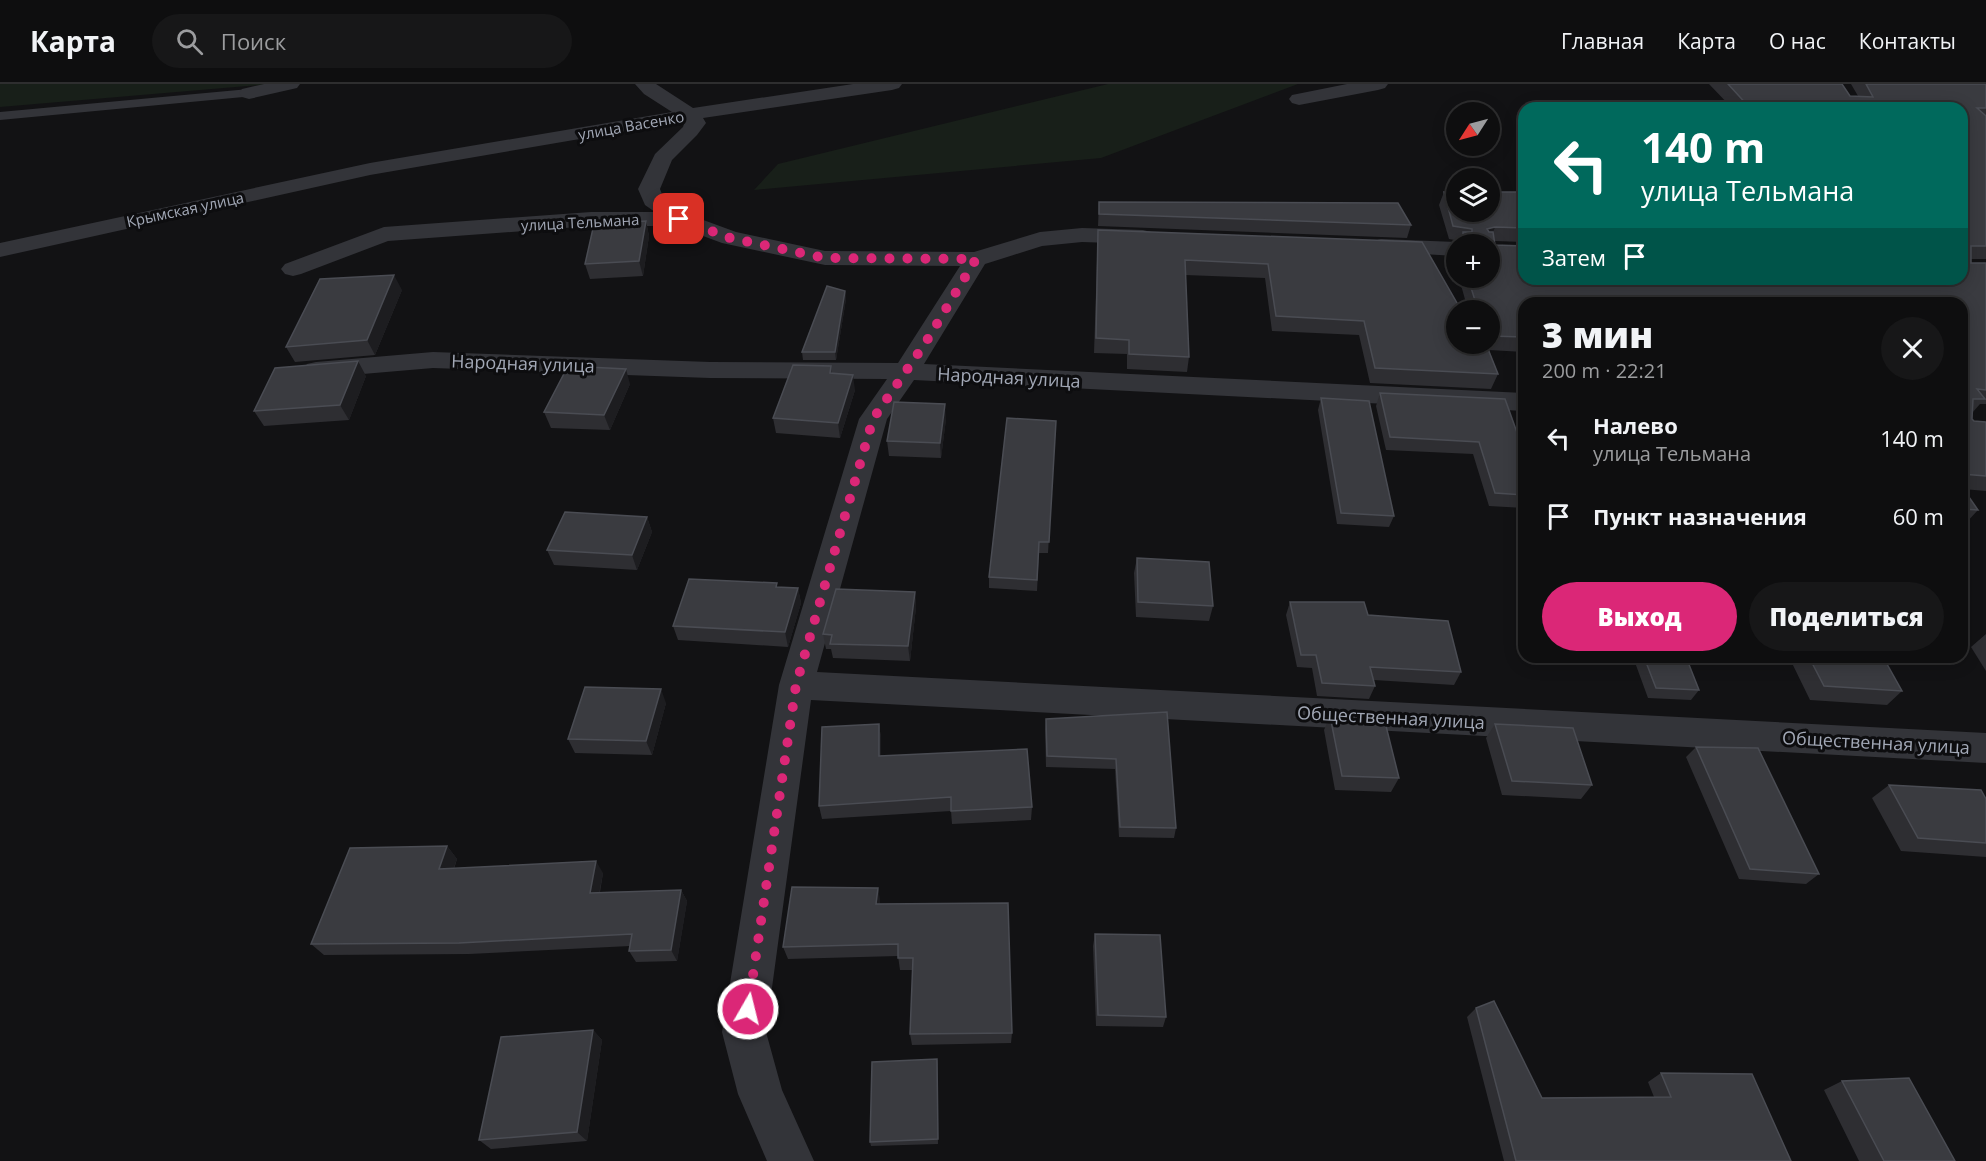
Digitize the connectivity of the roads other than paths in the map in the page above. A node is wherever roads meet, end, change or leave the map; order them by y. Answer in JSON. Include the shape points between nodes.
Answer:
{"nodes":[{"id":1,"x":290,"y":84,"type":"edge"},
{"id":2,"x":645,"y":84,"type":"edge"},
{"id":3,"x":892,"y":84,"type":"edge"},
{"id":4,"x":1378,"y":84,"type":"edge"},
{"id":5,"x":249,"y":93,"type":"joint"},
{"id":6,"x":1299,"y":99,"type":"dead end"},
{"id":7,"x":691,"y":115,"type":"junction"},
{"id":8,"x":0,"y":116,"type":"edge"},
{"id":9,"x":370,"y":169,"type":"joint"},
{"id":10,"x":679,"y":219,"type":"junction"},
{"id":11,"x":1164,"y":238,"type":"edge"},
{"id":12,"x":1363,"y":246,"type":"edge"},
{"id":13,"x":1446,"y":249,"type":"edge"},
{"id":14,"x":0,"y":250,"type":"edge"},
{"id":15,"x":976,"y":259,"type":"junction"},
{"id":16,"x":293,"y":269,"type":"dead end"},
{"id":17,"x":904,"y":371,"type":"junction"},
{"id":18,"x":290,"y":373,"type":"edge"},
{"id":19,"x":1518,"y":402,"type":"edge"},
{"id":20,"x":796,"y":685,"type":"junction"},
{"id":21,"x":1986,"y":748,"type":"edge"},
{"id":22,"x":791,"y":1161,"type":"edge"}],
"edges":[{"from":1,"to":5,"type":"street"},
{"from":2,"to":7,"type":"street"},
{"from":3,"to":7,"type":"street","name":"улица Васенко"},
{"from":4,"to":6,"type":"street"},
{"from":5,"to":8,"type":"lane"},
{"from":7,"to":9,"type":"street","name":"улица Васенко"},
{"from":7,"to":10,"type":"street","via":[[696,123],[662,158],[649,189],[653,200]]},
{"from":9,"to":14,"type":"street","name":"Крымская улица"},
{"from":10,"to":15,"type":"street","name":"улица Тельмана","via":[[730,238],[825,258]]},
{"from":10,"to":16,"type":"street","name":"улица Тельмана","via":[[591,219],[384,234]]},
{"from":11,"to":15,"type":"street","name":"улица Тельмана","via":[[1040,238]]},
{"from":12,"to":13,"type":"street"},
{"from":15,"to":17,"type":"street"},
{"from":17,"to":18,"type":"street","name":"Народная улица","via":[[433,360]]},
{"from":17,"to":19,"type":"street","name":"Народная улица"},
{"from":17,"to":20,"type":"street","via":[[873,419]]},
{"from":20,"to":21,"type":"street","name":"Общественная улица"},
{"from":20,"to":22,"type":"street","via":[[744,1032],[761,1094]]}]}
